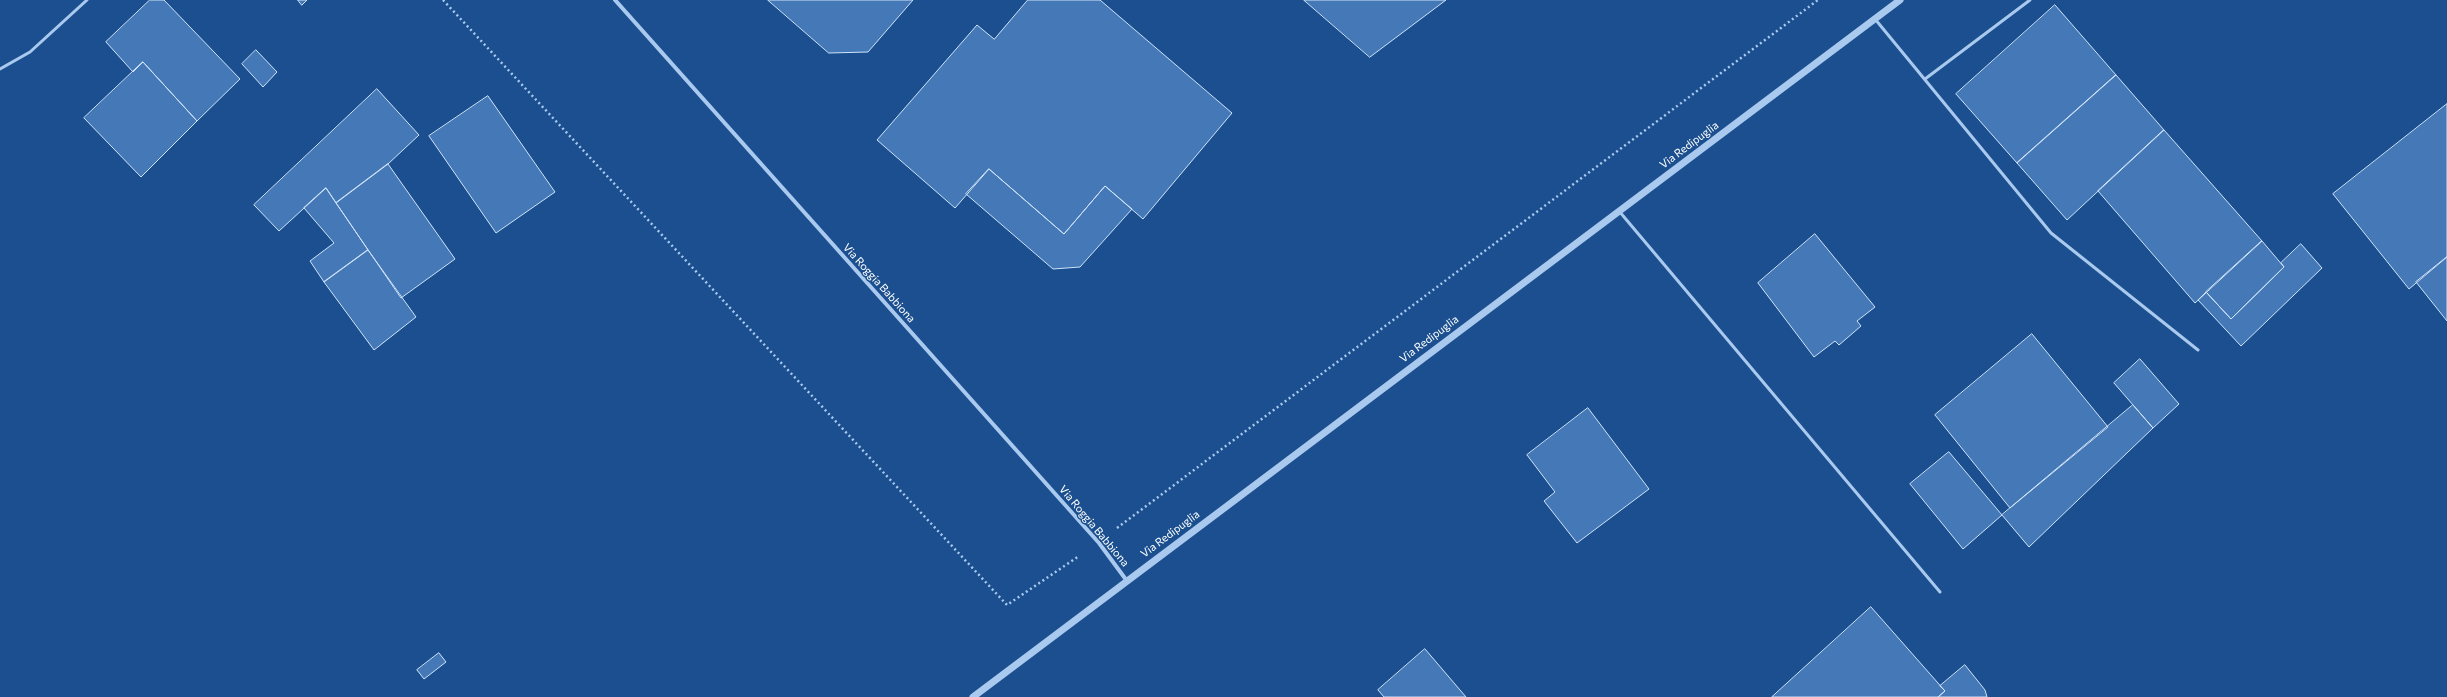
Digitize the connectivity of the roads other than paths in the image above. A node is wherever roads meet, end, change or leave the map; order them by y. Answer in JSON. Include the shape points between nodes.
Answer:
{"nodes":[{"id":1,"x":87,"y":0,"type":"edge"},
{"id":2,"x":615,"y":0,"type":"edge"},
{"id":3,"x":1900,"y":0,"type":"edge"},
{"id":4,"x":2030,"y":0,"type":"edge"},
{"id":5,"x":1875,"y":19,"type":"junction"},
{"id":6,"x":0,"y":69,"type":"edge"},
{"id":7,"x":1925,"y":80,"type":"junction"},
{"id":8,"x":1619,"y":211,"type":"junction"},
{"id":9,"x":2198,"y":350,"type":"dead end"},
{"id":10,"x":1127,"y":581,"type":"junction"},
{"id":11,"x":1940,"y":592,"type":"dead end"},
{"id":12,"x":972,"y":697,"type":"edge"}],
"edges":[{"from":1,"to":6,"type":"lane","via":[[30,52]]},
{"from":2,"to":10,"type":"street","name":"Via Roggia Babbiona","via":[[1099,543]]},
{"from":3,"to":5,"type":"street","name":"Via Redipuglia"},
{"from":4,"to":7,"type":"lane"},
{"from":5,"to":7,"type":"lane"},
{"from":5,"to":8,"type":"street","name":"Via Redipuglia"},
{"from":7,"to":9,"type":"lane","via":[[2051,233]]},
{"from":8,"to":10,"type":"street","name":"Via Redipuglia"},
{"from":8,"to":11,"type":"lane"},
{"from":10,"to":12,"type":"street","name":"Via Redipuglia"}]}
